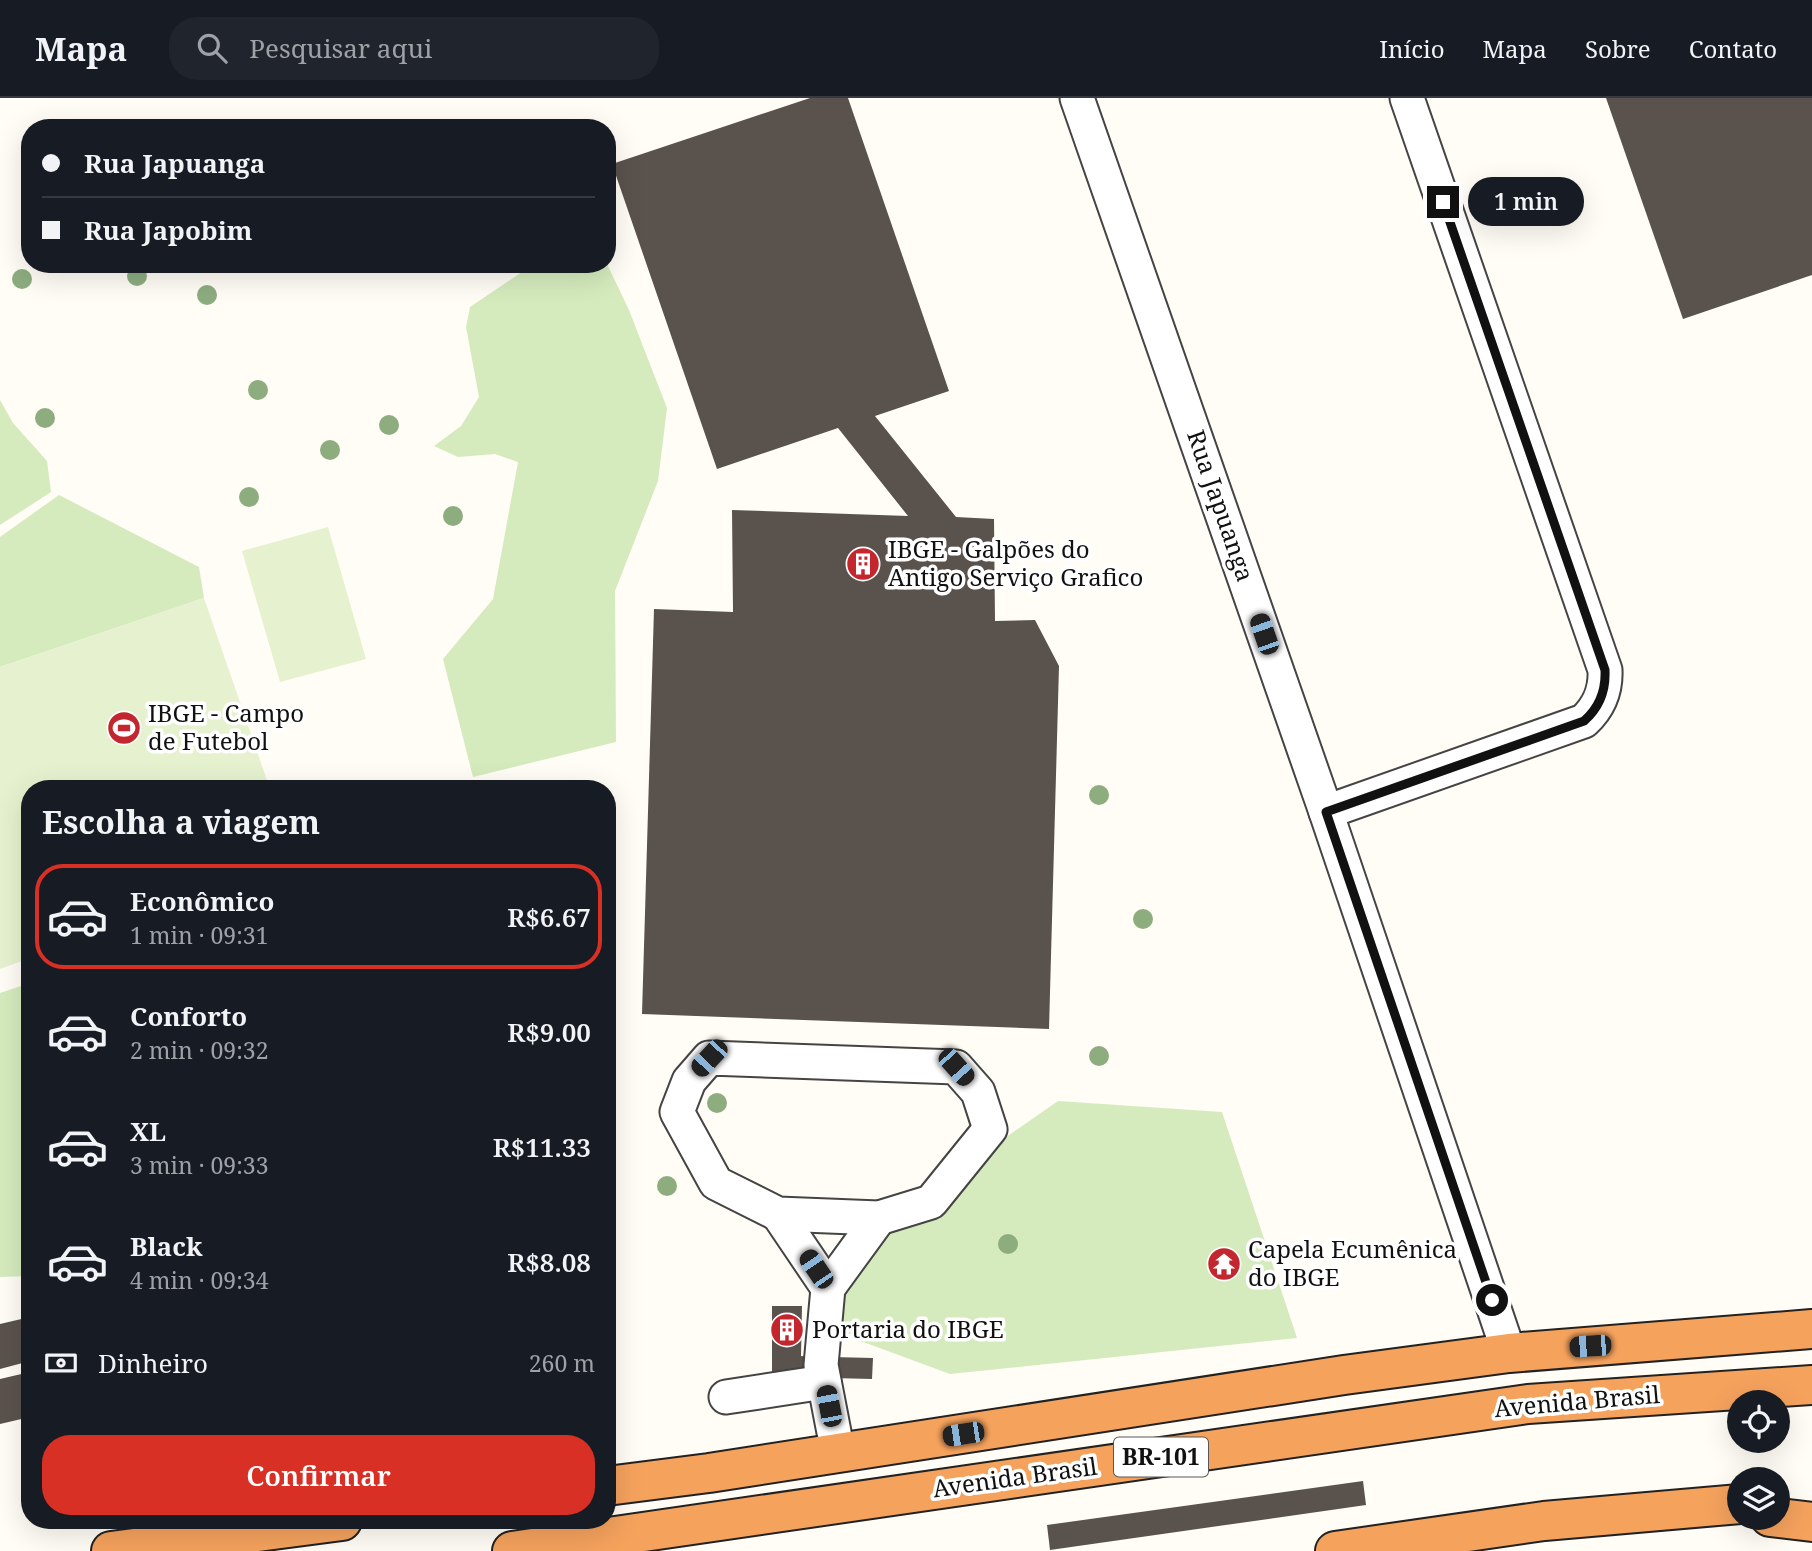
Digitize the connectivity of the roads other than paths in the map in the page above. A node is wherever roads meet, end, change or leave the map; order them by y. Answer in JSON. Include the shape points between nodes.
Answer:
{"nodes":[{"id":1,"x":1077,"y":98,"type":"edge"},
{"id":2,"x":1407,"y":98,"type":"edge"},
{"id":3,"x":1326,"y":812,"type":"junction"},
{"id":4,"x":778,"y":1214,"type":"junction"},
{"id":5,"x":879,"y":1218,"type":"junction"},
{"id":6,"x":828,"y":1288,"type":"junction"},
{"id":7,"x":1812,"y":1329,"type":"edge"},
{"id":8,"x":1509,"y":1353,"type":"junction"},
{"id":9,"x":824,"y":1382,"type":"junction"},
{"id":10,"x":1812,"y":1385,"type":"edge"},
{"id":11,"x":726,"y":1397,"type":"dead end"},
{"id":12,"x":838,"y":1453,"type":"junction"},
{"id":13,"x":616,"y":1485,"type":"edge"},
{"id":14,"x":1812,"y":1499,"type":"edge"},
{"id":15,"x":1790,"y":1500,"type":"edge"},
{"id":16,"x":1727,"y":1505,"type":"edge"},
{"id":17,"x":1687,"y":1509,"type":"junction"},
{"id":18,"x":1727,"y":1513,"type":"edge"},
{"id":19,"x":1790,"y":1519,"type":"edge"},
{"id":20,"x":1812,"y":1522,"type":"edge"},
{"id":21,"x":280,"y":1529,"type":"edge"},
{"id":22,"x":111,"y":1551,"type":"edge"},
{"id":23,"x":512,"y":1551,"type":"edge"},
{"id":24,"x":1335,"y":1551,"type":"edge"}],
"edges":[{"from":1,"to":3,"type":"street","name":"Rua Japuanga"},
{"from":2,"to":3,"type":"street","via":[[1601,657],[1606,683],[1596,710],[1584,721]]},
{"from":3,"to":8,"type":"street","name":"Rua Japuanga"},
{"from":4,"to":5,"type":"street"},
{"from":4,"to":5,"type":"street","via":[[716,1183],[677,1112],[688,1081],[709,1058],[956,1067],[978,1092],[990,1129],[931,1202]]},
{"from":4,"to":6,"type":"street"},
{"from":5,"to":6,"type":"street"},
{"from":6,"to":9,"type":"street","via":[[821,1365]]},
{"from":7,"to":8,"type":"highway","name":"Avenida Brasil"},
{"from":8,"to":12,"type":"highway","name":"Avenida Brasil"},
{"from":9,"to":11,"type":"street"},
{"from":9,"to":12,"type":"street"},
{"from":10,"to":23,"type":"highway","name":"Avenida Brasil","number":"BR-101","via":[[1528,1404]]},
{"from":12,"to":13,"type":"highway","name":"Avenida Brasil"},
{"from":14,"to":15,"type":"highway"},
{"from":16,"to":17,"type":"highway"},
{"from":17,"to":18,"type":"highway"},
{"from":17,"to":24,"type":"highway","via":[[1544,1521]]},
{"from":19,"to":20,"type":"highway"},
{"from":21,"to":22,"type":"highway"}]}
